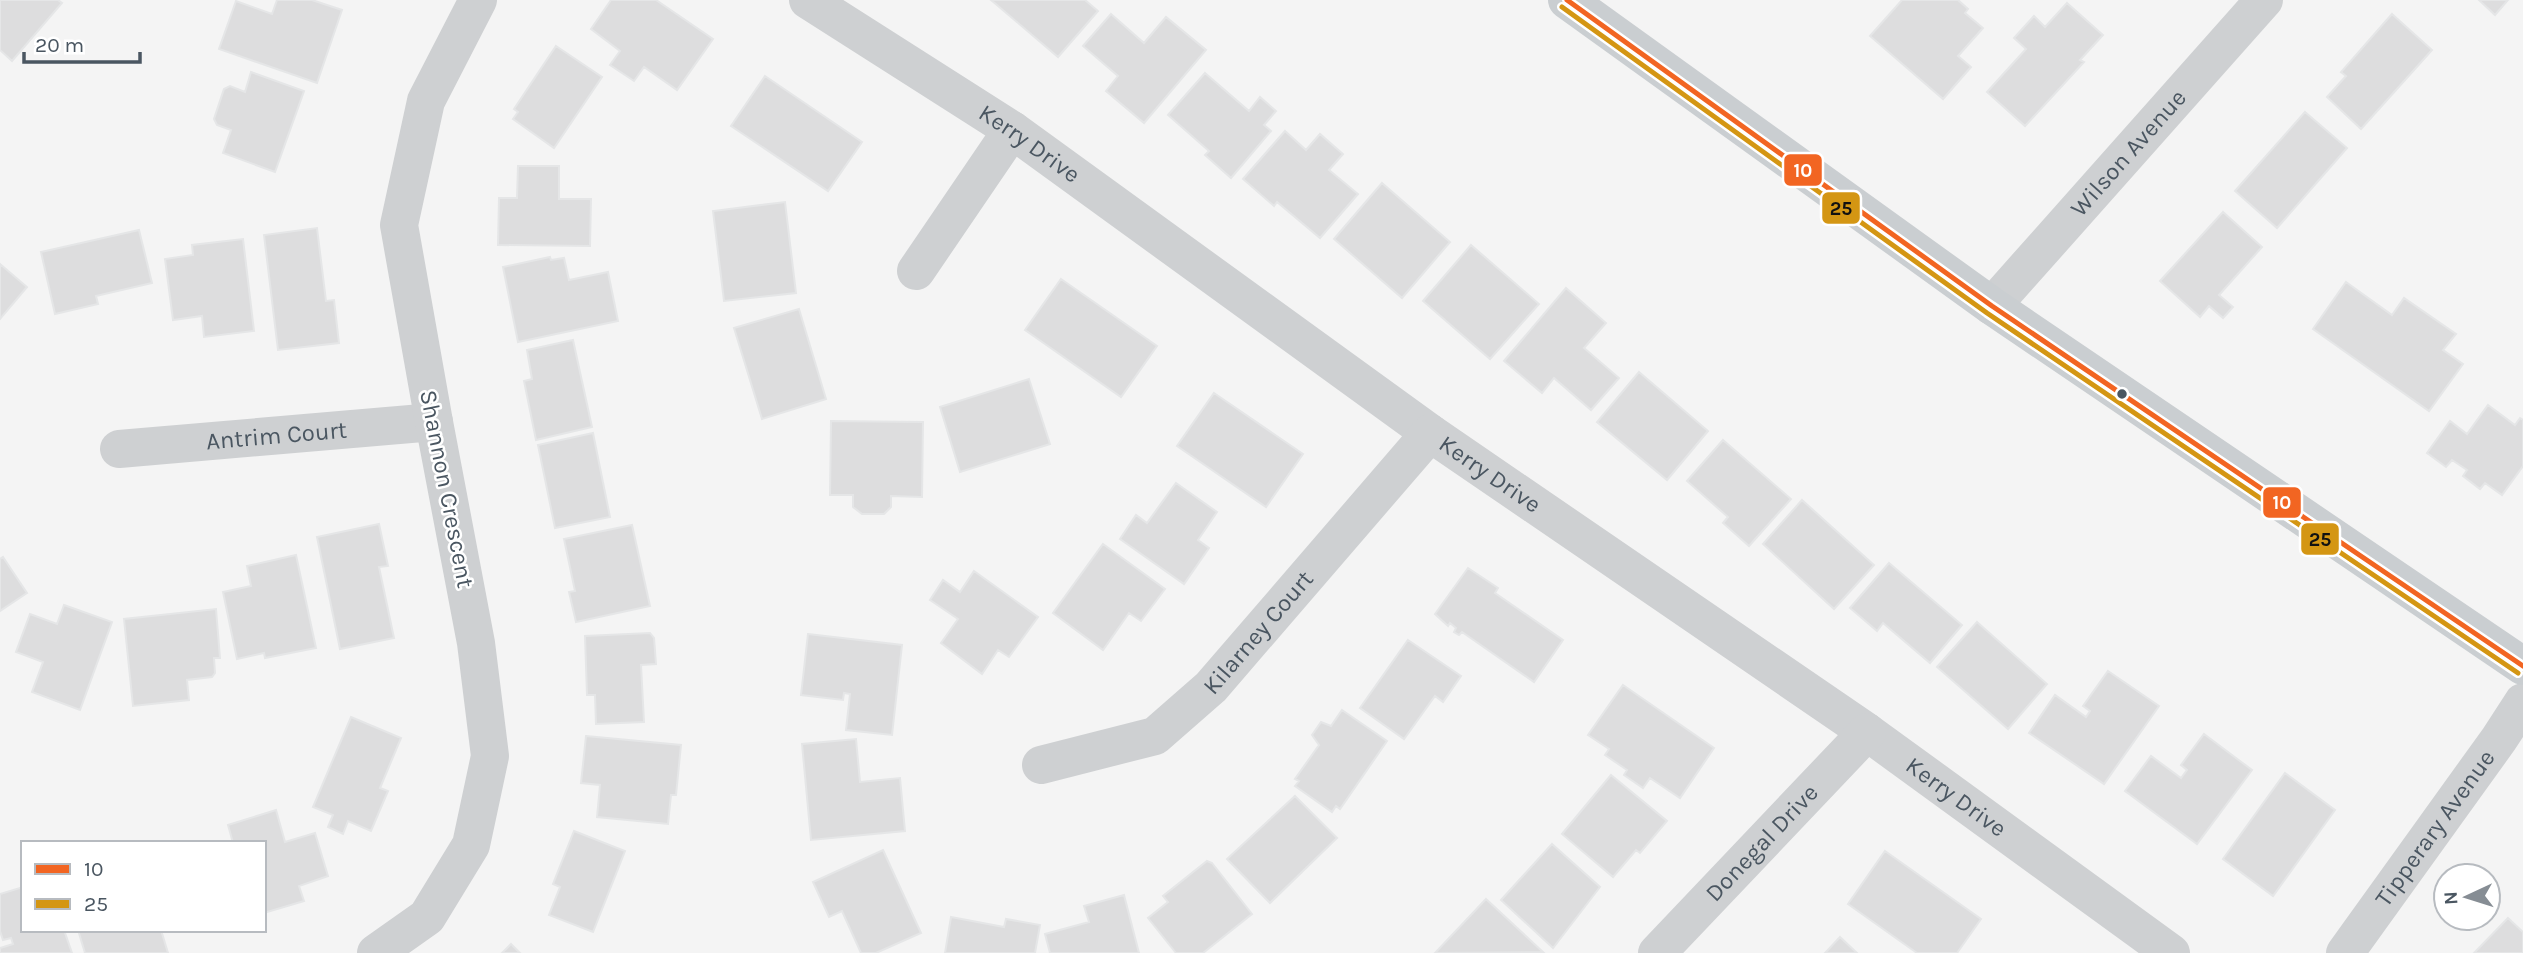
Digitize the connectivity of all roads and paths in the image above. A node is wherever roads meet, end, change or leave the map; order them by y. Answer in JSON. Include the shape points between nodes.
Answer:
{"nodes":[{"id":1,"x":478,"y":0,"type":"edge"},
{"id":2,"x":808,"y":0,"type":"edge"},
{"id":3,"x":1567,"y":0,"type":"edge"},
{"id":4,"x":2264,"y":0,"type":"edge"},
{"id":5,"x":1012,"y":130,"type":"junction"},
{"id":6,"x":916,"y":271,"type":"dead end"},
{"id":7,"x":1992,"y":306,"type":"junction"},
{"id":8,"x":433,"y":422,"type":"junction"},
{"id":9,"x":1430,"y":433,"type":"junction"},
{"id":10,"x":119,"y":449,"type":"dead end"},
{"id":11,"x":2523,"y":666,"type":"edge"},
{"id":12,"x":2523,"y":702,"type":"edge"},
{"id":13,"x":1867,"y":732,"type":"junction"},
{"id":14,"x":1041,"y":765,"type":"dead end"},
{"id":15,"x":376,"y":953,"type":"edge"},
{"id":16,"x":1657,"y":953,"type":"edge"},
{"id":17,"x":2171,"y":953,"type":"edge"},
{"id":18,"x":2345,"y":953,"type":"edge"}],
"edges":[{"from":1,"to":8,"type":"street","name":"Shannon Crescent","via":[[426,102],[399,225]]},
{"from":2,"to":5,"type":"street","name":"Kerry Drive"},
{"from":3,"to":7,"type":"main road"},
{"from":4,"to":7,"type":"street","name":"Wilson Avenue"},
{"from":5,"to":6,"type":"street"},
{"from":5,"to":9,"type":"street","name":"Kerry Drive"},
{"from":7,"to":11,"type":"main road"},
{"from":8,"to":10,"type":"street","name":"Antrim Court"},
{"from":8,"to":15,"type":"street","name":"Shannon Crescent","via":[[476,643],[491,756],[471,845],[427,917]]},
{"from":9,"to":13,"type":"street","name":"Kerry Drive"},
{"from":9,"to":14,"type":"street","name":"Kilarney Court","via":[[1211,687],[1155,736]]},
{"from":12,"to":18,"type":"street","name":"Tipperary Avenue"},
{"from":13,"to":16,"type":"street","name":"Donegal Drive"},
{"from":13,"to":17,"type":"street","name":"Kerry Drive"}]}
